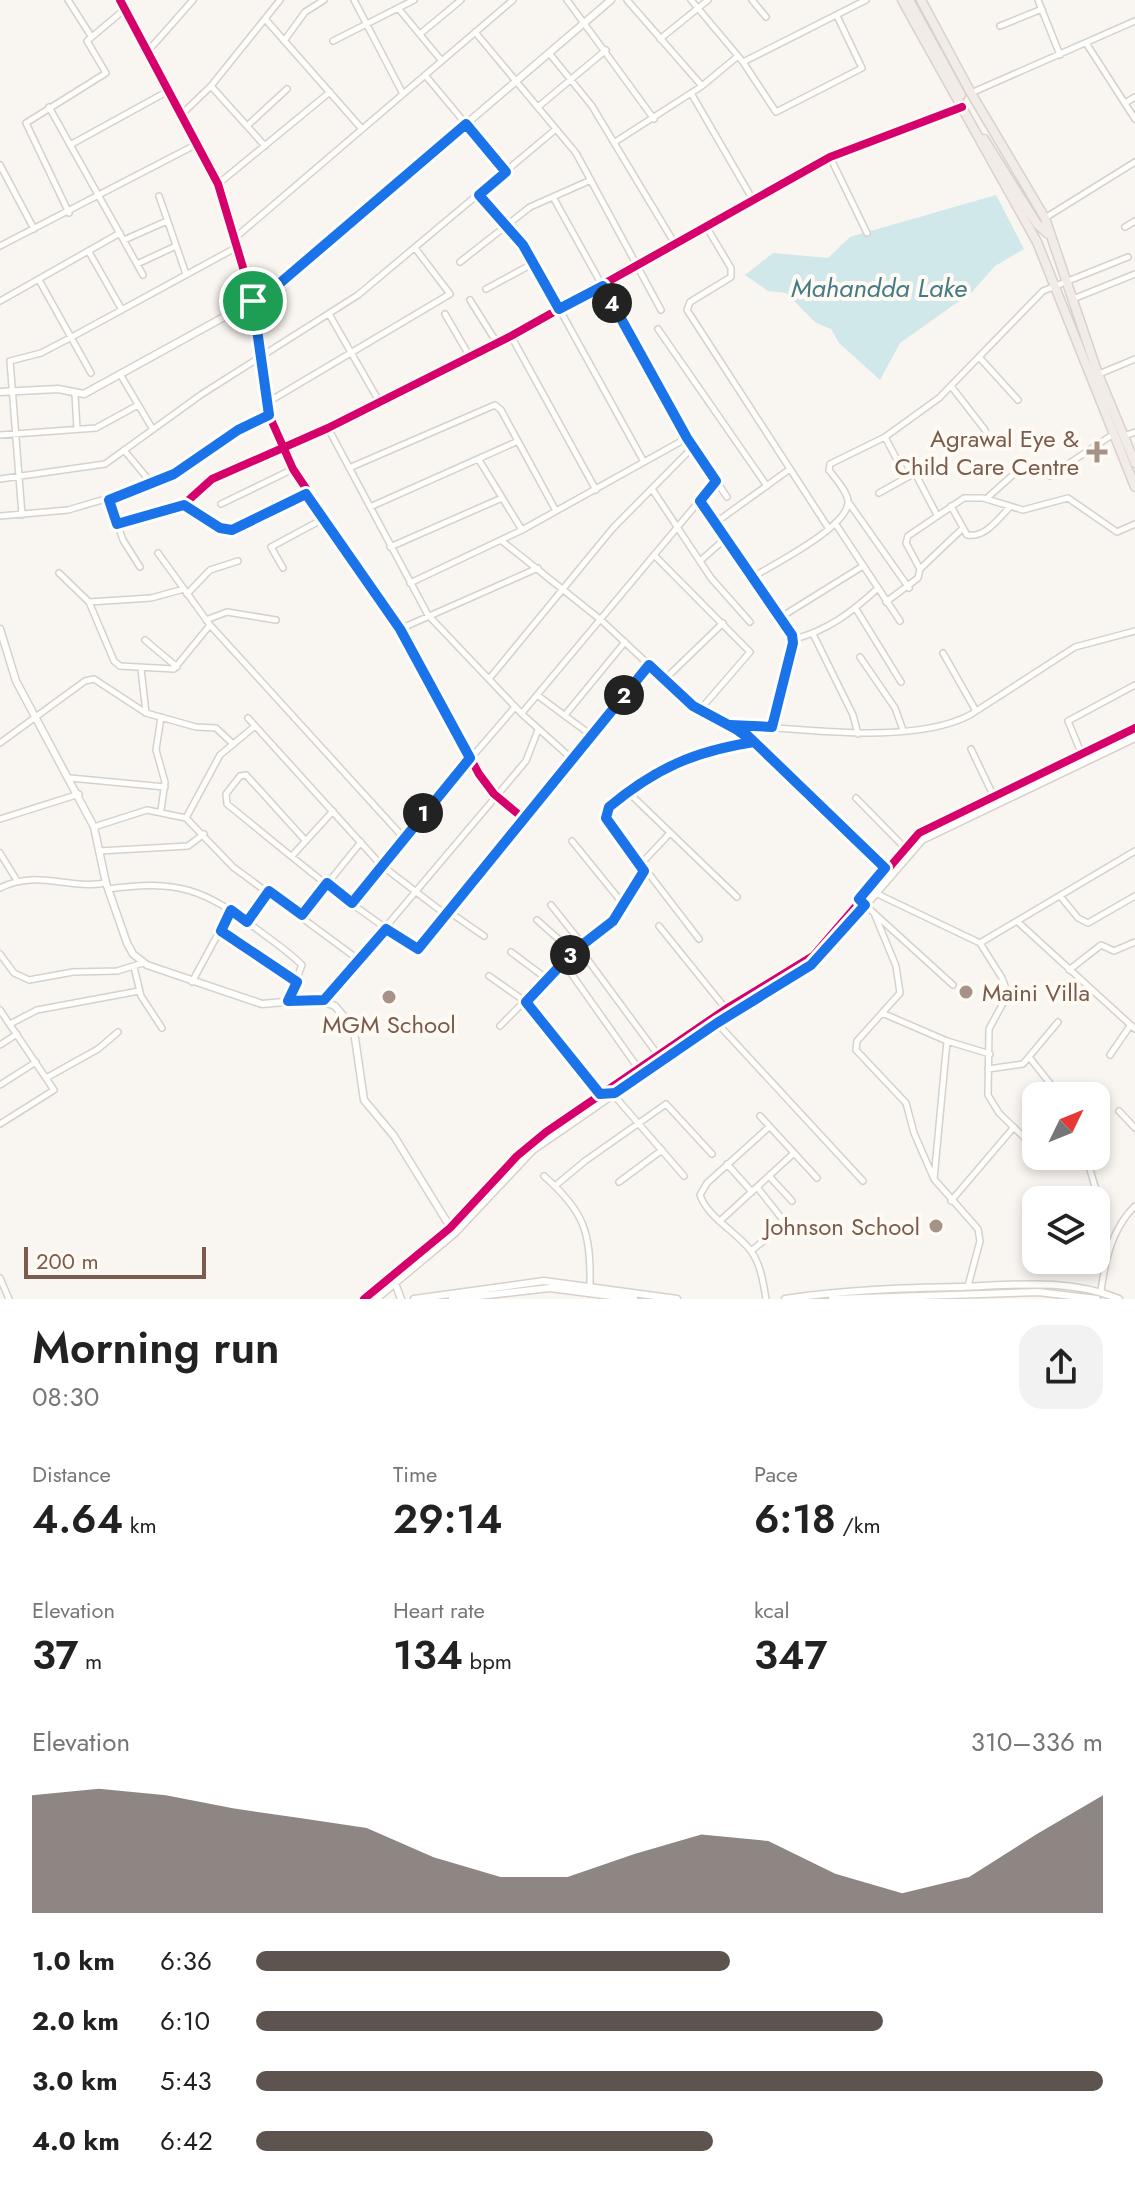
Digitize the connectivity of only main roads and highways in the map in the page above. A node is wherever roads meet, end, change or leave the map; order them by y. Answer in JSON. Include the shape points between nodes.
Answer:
{"nodes":[{"id":1,"x":902,"y":0,"type":"edge"},
{"id":2,"x":909,"y":0,"type":"edge"},
{"id":3,"x":921,"y":0,"type":"edge"},
{"id":4,"x":1041,"y":221,"type":"junction"},
{"id":5,"x":1037,"y":242,"type":"junction"},
{"id":6,"x":1135,"y":463,"type":"edge"},
{"id":7,"x":1135,"y":487,"type":"edge"}],
"edges":[{"from":1,"to":5,"type":"highway"},
{"from":2,"to":4,"type":"highway","via":[[985,140]]},
{"from":3,"to":4,"type":"highway"},
{"from":4,"to":5,"type":"highway"},
{"from":4,"to":6,"type":"highway"},
{"from":5,"to":7,"type":"highway"}]}
